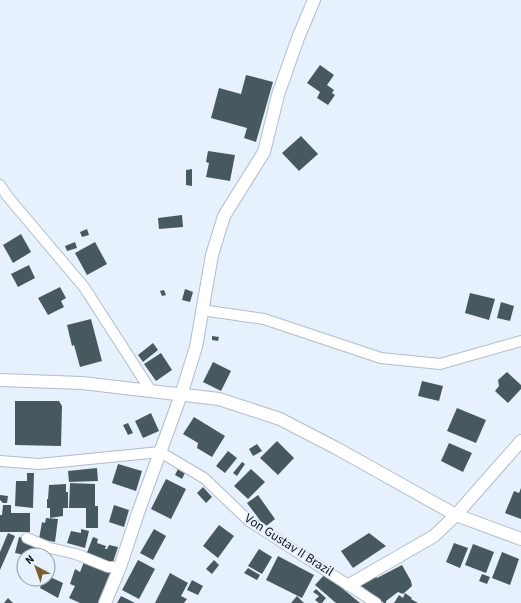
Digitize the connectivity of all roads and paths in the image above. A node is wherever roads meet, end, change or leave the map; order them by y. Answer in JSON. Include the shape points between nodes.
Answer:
{"nodes":[{"id":1,"x":314,"y":0,"type":"edge"},
{"id":2,"x":0,"y":185,"type":"edge"},
{"id":3,"x":202,"y":310,"type":"junction"},
{"id":4,"x":521,"y":341,"type":"edge"},
{"id":5,"x":0,"y":380,"type":"edge"},
{"id":6,"x":151,"y":391,"type":"junction"},
{"id":7,"x":181,"y":395,"type":"junction"},
{"id":8,"x":521,"y":441,"type":"edge"},
{"id":9,"x":160,"y":452,"type":"junction"},
{"id":10,"x":0,"y":461,"type":"edge"},
{"id":11,"x":456,"y":515,"type":"junction"},
{"id":12,"x":27,"y":538,"type":"dead end"},
{"id":13,"x":521,"y":539,"type":"edge"},
{"id":14,"x":120,"y":567,"type":"junction"},
{"id":15,"x":350,"y":585,"type":"junction"},
{"id":16,"x":105,"y":603,"type":"edge"},
{"id":17,"x":376,"y":603,"type":"edge"}],
"edges":[{"from":1,"to":3,"type":"street","via":[[278,95],[264,152],[224,216],[212,255]]},
{"from":2,"to":6,"type":"street","via":[[84,287]]},
{"from":3,"to":4,"type":"street","via":[[264,319],[381,358],[440,364]]},
{"from":3,"to":7,"type":"street","via":[[196,347]]},
{"from":5,"to":6,"type":"street","via":[[82,383]]},
{"from":6,"to":7,"type":"street"},
{"from":7,"to":9,"type":"street"},
{"from":7,"to":11,"type":"street","via":[[219,399],[280,419]]},
{"from":8,"to":11,"type":"street"},
{"from":9,"to":10,"type":"street","via":[[39,464]]},
{"from":9,"to":14,"type":"street"},
{"from":9,"to":15,"type":"street","name":"Von Gustav II Brazil","via":[[204,478],[249,521]]},
{"from":11,"to":13,"type":"street"},
{"from":11,"to":15,"type":"street","via":[[434,536]]},
{"from":12,"to":14,"type":"street","via":[[108,567]]},
{"from":14,"to":16,"type":"street"},
{"from":15,"to":17,"type":"street","name":"Von Gustav II Brazil"}]}
